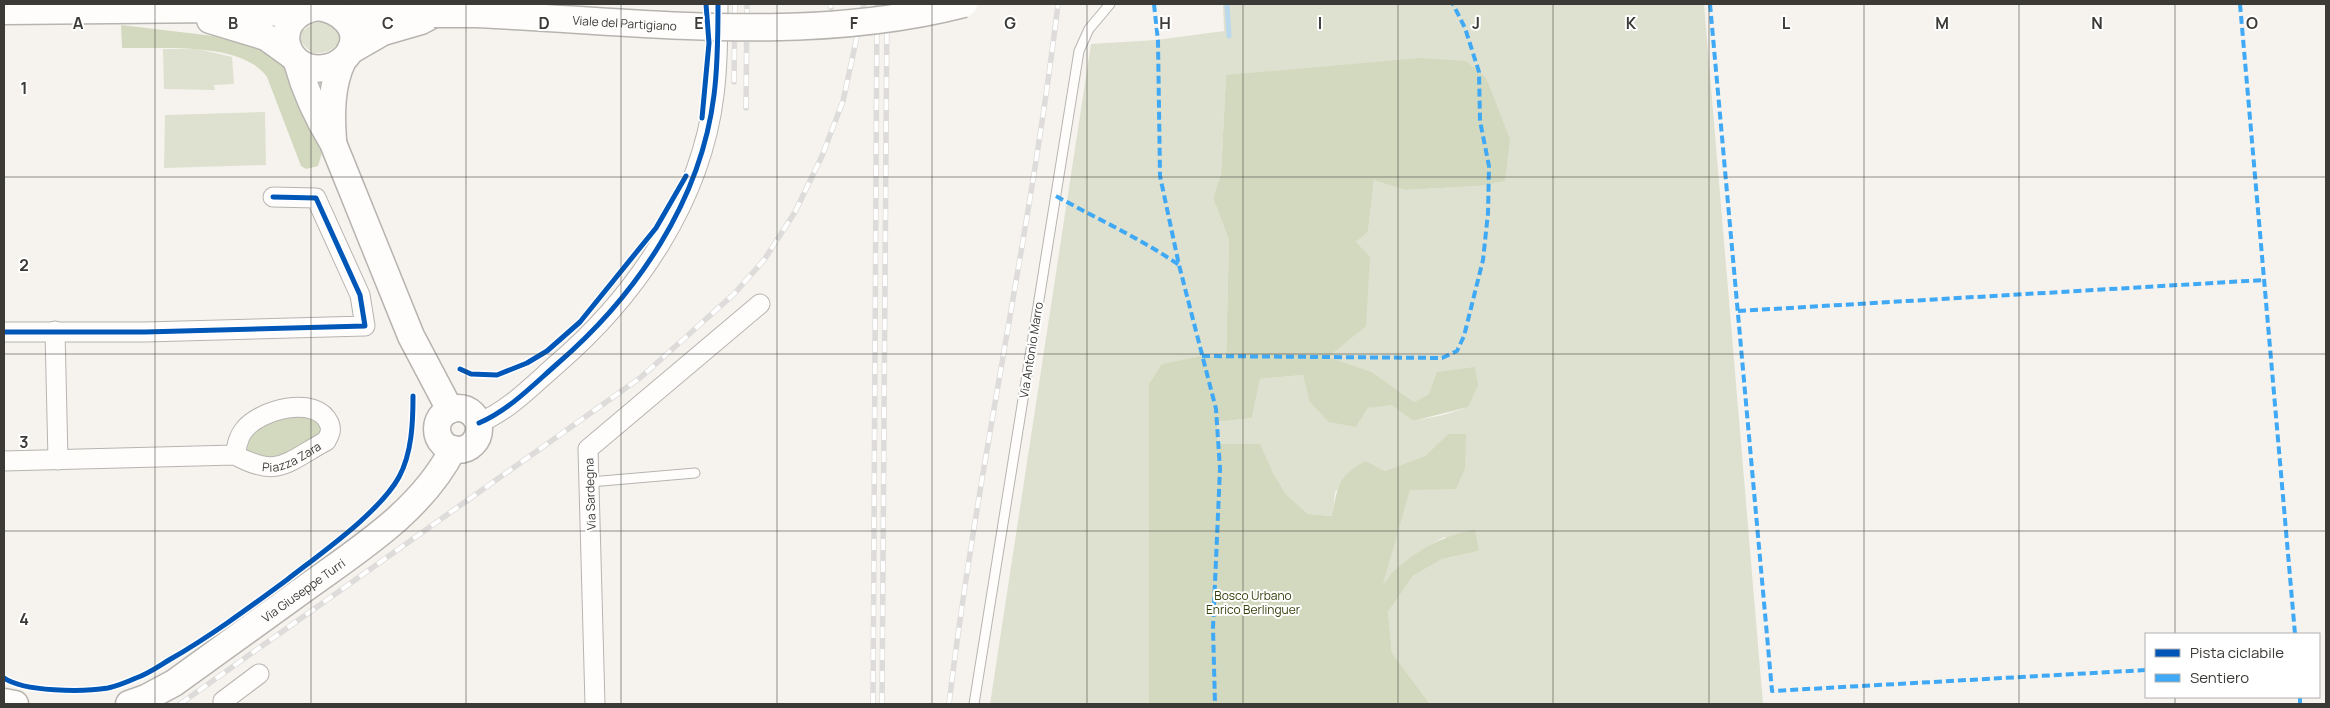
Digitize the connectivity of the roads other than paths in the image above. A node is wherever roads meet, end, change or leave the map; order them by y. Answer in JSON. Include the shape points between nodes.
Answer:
{"nodes":[{"id":1,"x":718,"y":4,"type":"edge"},
{"id":2,"x":964,"y":4,"type":"edge"},
{"id":3,"x":1110,"y":4,"type":"edge"},
{"id":4,"x":4,"y":11,"type":"edge"},
{"id":5,"x":172,"y":11,"type":"junction"},
{"id":6,"x":297,"y":14,"type":"junction"},
{"id":7,"x":434,"y":14,"type":"junction"},
{"id":8,"x":345,"y":19,"type":"junction"},
{"id":9,"x":347,"y":55,"type":"junction"},
{"id":10,"x":294,"y":58,"type":"junction"},
{"id":11,"x":333,"y":143,"type":"junction"},
{"id":12,"x":273,"y":197,"type":"dead end"},
{"id":13,"x":760,"y":304,"type":"dead end"},
{"id":14,"x":56,"y":331,"type":"junction"},
{"id":15,"x":4,"y":332,"type":"edge"},
{"id":16,"x":450,"y":410,"type":"junction"},
{"id":17,"x":479,"y":423,"type":"junction"},
{"id":18,"x":453,"y":449,"type":"junction"},
{"id":19,"x":235,"y":455,"type":"junction"},
{"id":20,"x":58,"y":460,"type":"junction"},
{"id":21,"x":4,"y":461,"type":"edge"},
{"id":22,"x":696,"y":473,"type":"dead end"},
{"id":23,"x":590,"y":482,"type":"junction"},
{"id":24,"x":259,"y":674,"type":"dead end"},
{"id":25,"x":4,"y":702,"type":"edge"},
{"id":26,"x":15,"y":704,"type":"edge"},
{"id":27,"x":129,"y":704,"type":"edge"},
{"id":28,"x":223,"y":704,"type":"edge"},
{"id":29,"x":595,"y":704,"type":"edge"},
{"id":30,"x":974,"y":704,"type":"edge"}],
"edges":[{"from":1,"to":17,"type":"street","via":[[714,94],[707,135],[692,181],[649,262],[620,302],[574,350],[509,406]]},
{"from":2,"to":7,"type":"main road","name":"Viale del Partigiano","bridge":true,"via":[[896,18],[794,27]]},
{"from":3,"to":30,"type":"lane","name":"Via Antonio Marro","via":[[1089,29],[1079,51]]},
{"from":4,"to":5,"type":"main road","name":"Viale del Partigiano"},
{"from":5,"to":6,"type":"main road","name":"Viale del Partigiano","via":[[220,9]]},
{"from":5,"to":10,"type":"main road","name":"Viale del Partigiano","via":[[252,31],[276,42]]},
{"from":6,"to":8,"type":"main road","name":"Viale del Partigiano","via":[[328,8]]},
{"from":6,"to":10,"type":"main road","via":[[291,21],[286,38]]},
{"from":7,"to":8,"type":"main road","name":"Viale del Partigiano","via":[[411,8]]},
{"from":7,"to":9,"type":"main road","name":"Viale del Partigiano","via":[[382,32]]},
{"from":8,"to":9,"type":"main road","via":[[352,34]]},
{"from":9,"to":10,"type":"main road","name":"Viale del Partigiano","via":[[335,65],[316,69]]},
{"from":9,"to":11,"type":"main road","via":[[338,71],[332,98]]},
{"from":10,"to":11,"type":"main road","via":[[318,119]]},
{"from":11,"to":16,"type":"main road","via":[[411,336]]},
{"from":12,"to":14,"type":"street","via":[[316,198],[360,295],[365,326]]},
{"from":13,"to":23,"type":"street","name":"Via Sardegna","via":[[588,449]]},
{"from":14,"to":15,"type":"street"},
{"from":14,"to":20,"type":"street"},
{"from":16,"to":17,"type":"main road","via":[[471,412]]},
{"from":16,"to":18,"type":"main road","via":[[440,418],[438,432],[443,444]]},
{"from":17,"to":18,"type":"main road","via":[[480,430],[474,443],[462,450]]},
{"from":18,"to":27,"type":"main road","name":"Via Giuseppe Turri","via":[[441,472],[413,504],[360,548],[174,683]]},
{"from":19,"to":19,"type":"street","name":"Piazza Zara","via":[[252,465],[272,468],[326,441],[330,427],[322,413],[311,408],[269,412],[244,430]]},
{"from":19,"to":20,"type":"street","name":"Piazza Zara"},
{"from":20,"to":21,"type":"street","name":"Piazza Zara"},
{"from":22,"to":23,"type":"lane"},
{"from":23,"to":29,"type":"street","name":"Via Sardegna"},
{"from":24,"to":28,"type":"street"},
{"from":25,"to":26,"type":"main road"}]}
